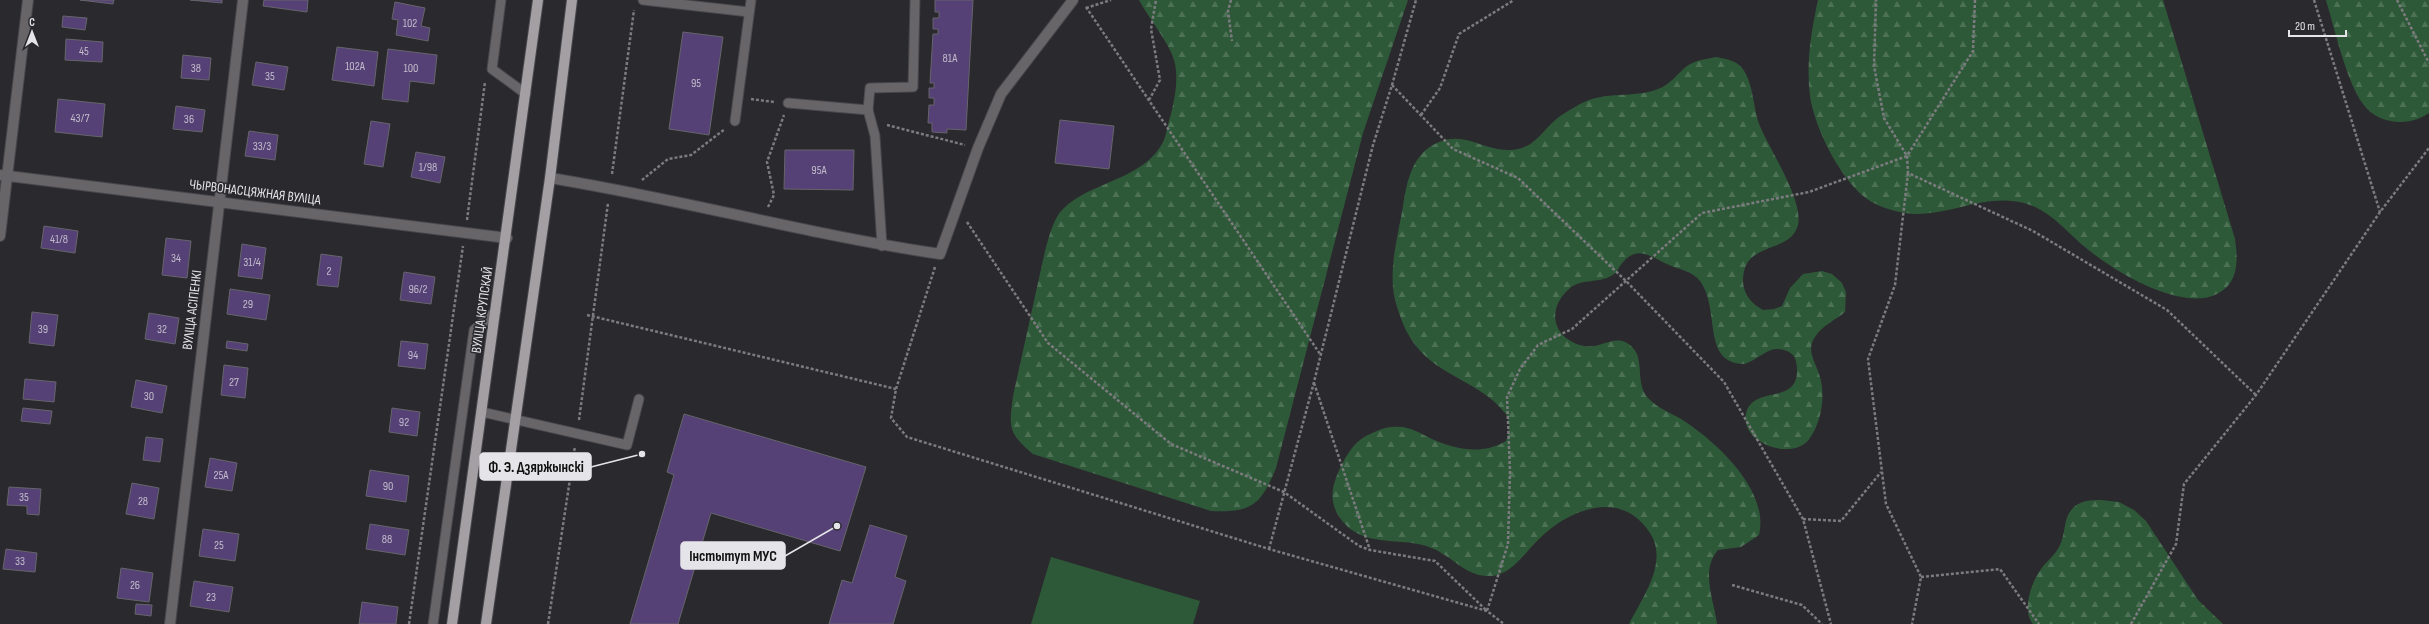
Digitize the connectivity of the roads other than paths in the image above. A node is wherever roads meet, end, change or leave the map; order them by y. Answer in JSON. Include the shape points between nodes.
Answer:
{"nodes":[{"id":1,"x":28,"y":0,"type":"edge"},
{"id":2,"x":243,"y":0,"type":"edge"},
{"id":3,"x":501,"y":0,"type":"edge"},
{"id":4,"x":538,"y":0,"type":"edge"},
{"id":5,"x":572,"y":0,"type":"edge"},
{"id":6,"x":643,"y":0,"type":"edge"},
{"id":7,"x":751,"y":0,"type":"edge"},
{"id":8,"x":915,"y":0,"type":"edge"},
{"id":9,"x":1074,"y":0,"type":"edge"},
{"id":10,"x":749,"y":12,"type":"junction"},
{"id":11,"x":526,"y":94,"type":"junction"},
{"id":12,"x":788,"y":103,"type":"road end"},
{"id":13,"x":868,"y":110,"type":"junction"},
{"id":14,"x":735,"y":121,"type":"road end"},
{"id":15,"x":4,"y":176,"type":"edge"},
{"id":16,"x":550,"y":178,"type":"junction"},
{"id":17,"x":218,"y":202,"type":"junction"},
{"id":18,"x":0,"y":236,"type":"edge"},
{"id":19,"x":507,"y":238,"type":"junction"},
{"id":20,"x":882,"y":246,"type":"junction"},
{"id":21,"x":496,"y":311,"type":"junction"},
{"id":22,"x":639,"y":399,"type":"dead end"},
{"id":23,"x":482,"y":412,"type":"junction"},
{"id":24,"x":516,"y":419,"type":"junction"},
{"id":25,"x":170,"y":624,"type":"edge"},
{"id":26,"x":433,"y":624,"type":"edge"},
{"id":27,"x":452,"y":624,"type":"edge"},
{"id":28,"x":486,"y":624,"type":"edge"}],
"edges":[{"from":1,"to":15,"type":"street"},
{"from":2,"to":17,"type":"street","name":"ВУЛІЦА АСІПЕНКІ"},
{"from":3,"to":11,"type":"lane","via":[[492,69]]},
{"from":4,"to":11,"type":"main road","name":"ВУЛІЦА КРУПСКАЙ"},
{"from":5,"to":16,"type":"main road"},
{"from":6,"to":10,"type":"lane"},
{"from":7,"to":10,"type":"lane"},
{"from":8,"to":13,"type":"lane","via":[[913,87],[870,88]]},
{"from":9,"to":20,"type":"street","via":[[1058,17],[1001,94],[978,148],[940,254]]},
{"from":10,"to":14,"type":"lane"},
{"from":11,"to":19,"type":"main road","name":"ВУЛІЦА КРУПСКАЙ"},
{"from":12,"to":13,"type":"lane"},
{"from":13,"to":20,"type":"lane","via":[[875,136]]},
{"from":15,"to":17,"type":"street","name":"ЧЫРВОНАСЦЯЖНАЯ ВУЛІЦА"},
{"from":15,"to":18,"type":"street"},
{"from":16,"to":20,"type":"street","via":[[610,188]]},
{"from":16,"to":24,"type":"main road"},
{"from":17,"to":19,"type":"street","name":"ЧЫРВОНАСЦЯЖНАЯ ВУЛІЦА"},
{"from":17,"to":25,"type":"street","name":"ВУЛІЦА АСІПЕНКІ"},
{"from":19,"to":21,"type":"main road","name":"ВУЛІЦА КРУПСКАЙ"},
{"from":21,"to":23,"type":"main road","name":"ВУЛІЦА КРУПСКАЙ"},
{"from":21,"to":26,"type":"lane","via":[[474,330]]},
{"from":22,"to":24,"type":"lane","via":[[627,445]]},
{"from":23,"to":24,"type":"lane"},
{"from":23,"to":27,"type":"main road","name":"ВУЛІЦА КРУПСКАЙ"},
{"from":24,"to":28,"type":"main road"}]}
